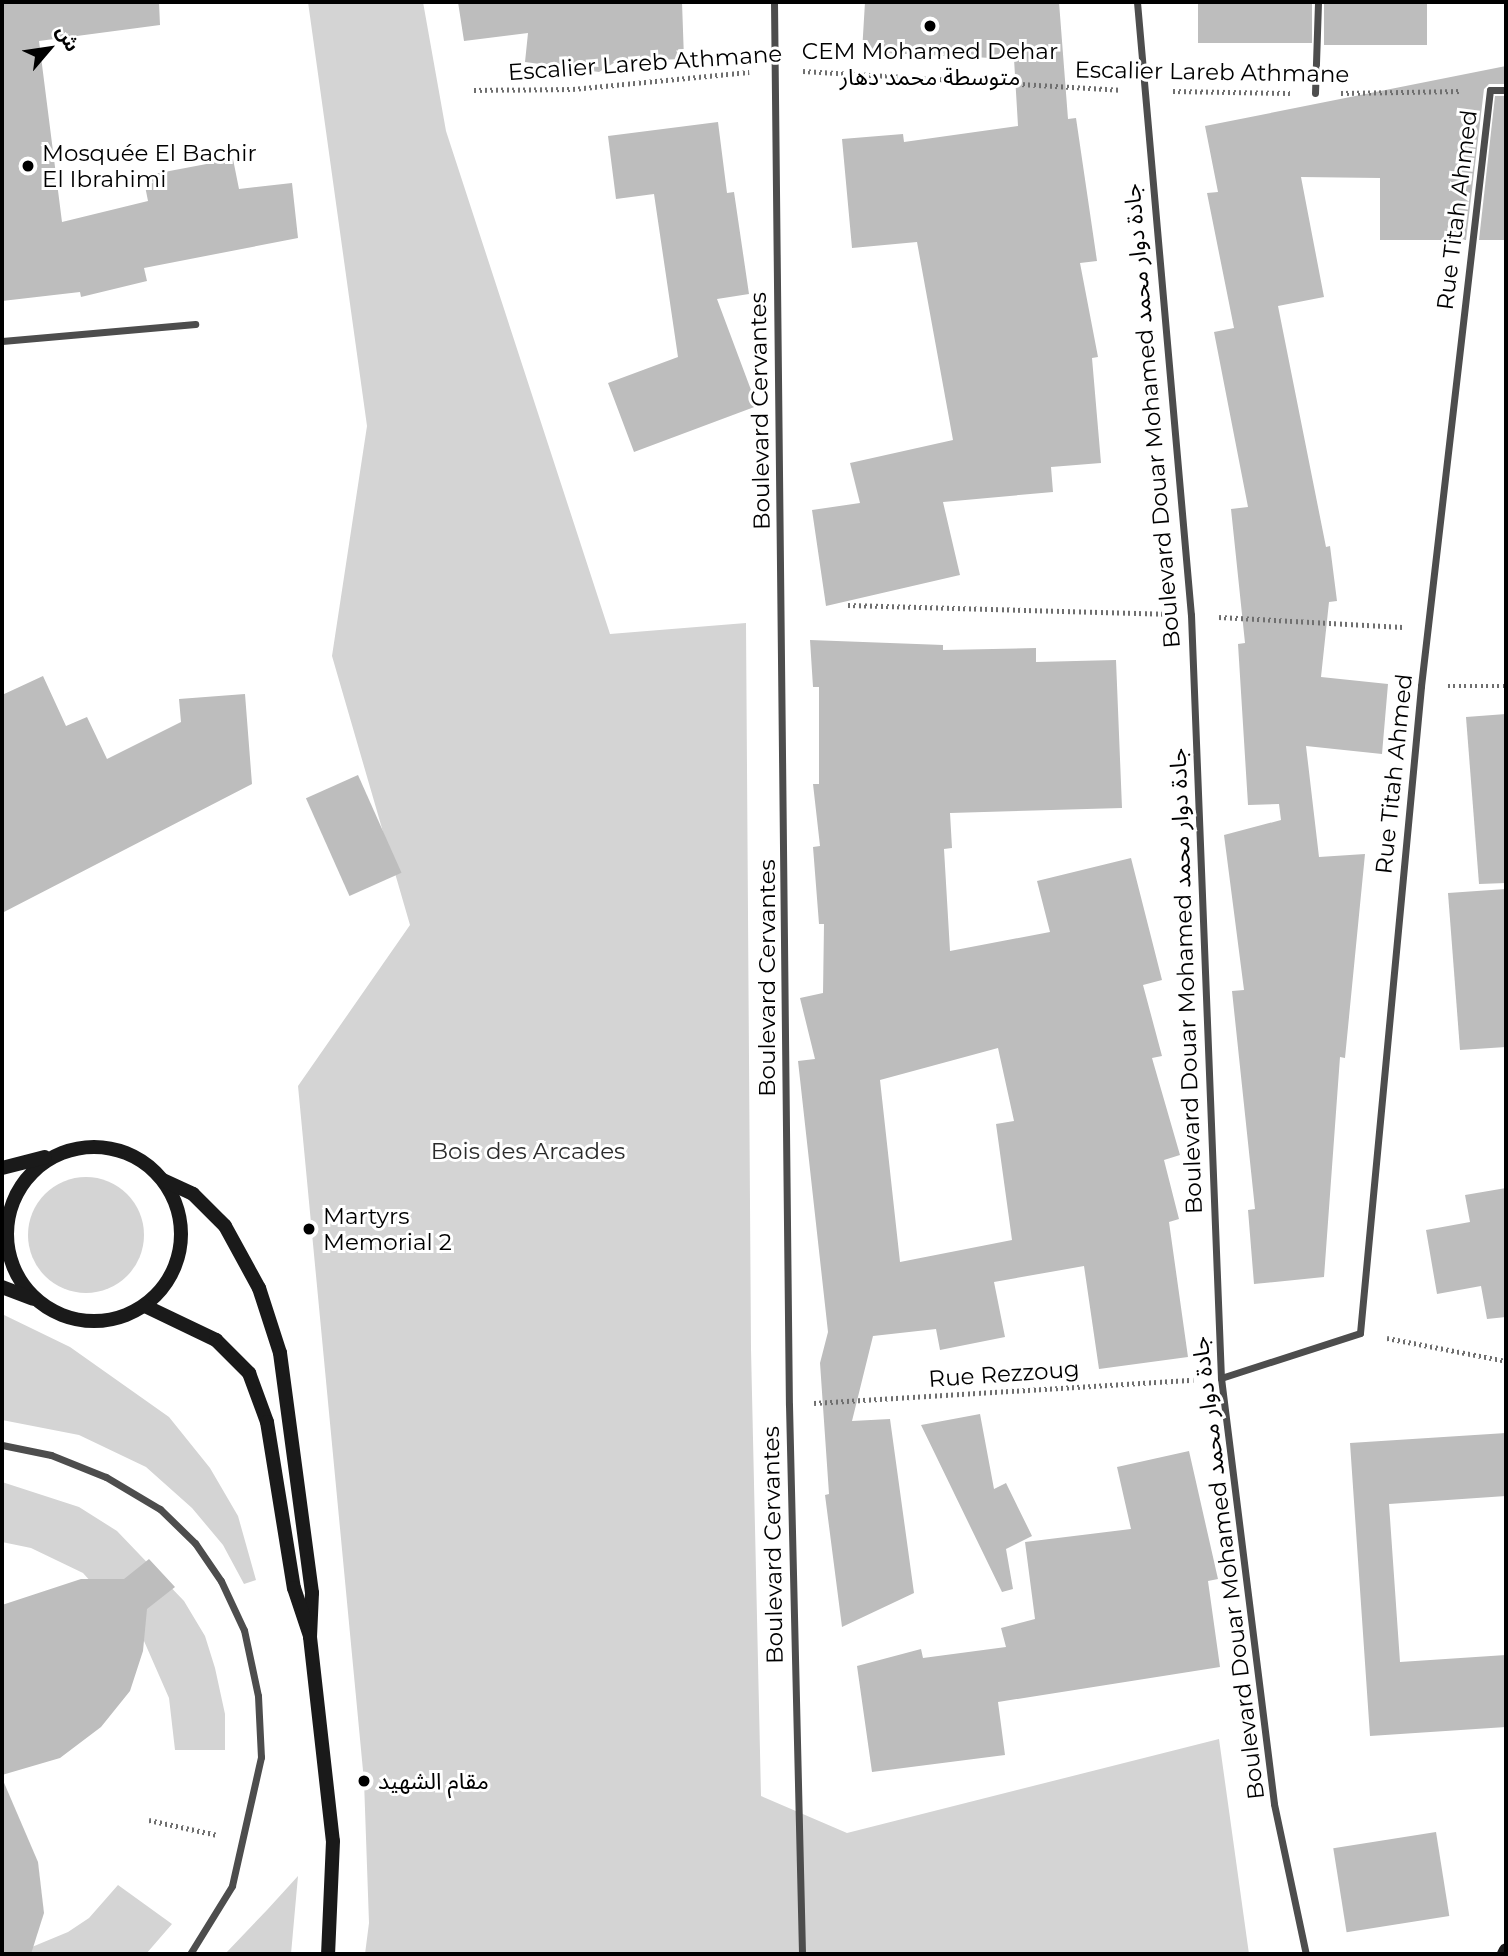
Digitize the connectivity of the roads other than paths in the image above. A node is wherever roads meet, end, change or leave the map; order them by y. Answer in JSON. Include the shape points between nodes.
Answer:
{"nodes":[{"id":1,"x":774,"y":2,"type":"edge"},
{"id":2,"x":1137,"y":2,"type":"edge"},
{"id":3,"x":1318,"y":2,"type":"edge"},
{"id":4,"x":1506,"y":90,"type":"edge"},
{"id":5,"x":1315,"y":93,"type":"road end"},
{"id":6,"x":195,"y":324,"type":"dead end"},
{"id":7,"x":2,"y":341,"type":"edge"},
{"id":8,"x":57,"y":1154,"type":"junction"},
{"id":9,"x":2,"y":1168,"type":"edge"},
{"id":10,"x":163,"y":1180,"type":"junction"},
{"id":11,"x":2,"y":1287,"type":"edge"},
{"id":12,"x":38,"y":1301,"type":"junction"},
{"id":13,"x":145,"y":1306,"type":"junction"},
{"id":14,"x":1222,"y":1378,"type":"junction"},
{"id":15,"x":2,"y":1445,"type":"edge"},
{"id":16,"x":310,"y":1637,"type":"junction"},
{"id":17,"x":190,"y":1954,"type":"edge"},
{"id":18,"x":328,"y":1954,"type":"edge"},
{"id":19,"x":802,"y":1954,"type":"edge"},
{"id":20,"x":1306,"y":1954,"type":"edge"}],
"edges":[{"from":1,"to":19,"type":"street","name":"Boulevard Cervantes","via":[[789,1405]]},
{"from":2,"to":14,"type":"street","name":"Boulevard Douar Mohamed جادة دوار محمد","via":[[1191,615]]},
{"from":3,"to":5,"type":"street"},
{"from":4,"to":14,"type":"street","name":"Rue Titah Ahmed","via":[[1490,90],[1421,686],[1360,1333]]},
{"from":6,"to":7,"type":"street"},
{"from":8,"to":9,"type":"street"},
{"from":8,"to":10,"type":"street","via":[[85,1147],[115,1149],[141,1161]]},
{"from":8,"to":12,"type":"street","via":[[20,1187],[6,1235],[21,1283]]},
{"from":10,"to":13,"type":"street","via":[[176,1205],[181,1233],[178,1261],[165,1286]]},
{"from":10,"to":16,"type":"street","via":[[194,1194],[225,1226],[259,1288],[280,1353],[312,1593]]},
{"from":11,"to":12,"type":"street"},
{"from":12,"to":13,"type":"street","via":[[57,1314],[102,1322]]},
{"from":13,"to":16,"type":"street","via":[[216,1340],[249,1373],[267,1422],[294,1588]]},
{"from":14,"to":20,"type":"street","name":"Boulevard Douar Mohamed جادة دوار محمد","via":[[1273,1804]]},
{"from":15,"to":17,"type":"street","via":[[51,1455],[106,1477],[160,1509],[195,1543],[221,1581],[244,1630],[258,1696],[261,1757],[232,1886]]},
{"from":16,"to":18,"type":"street","via":[[333,1841]]}]}
